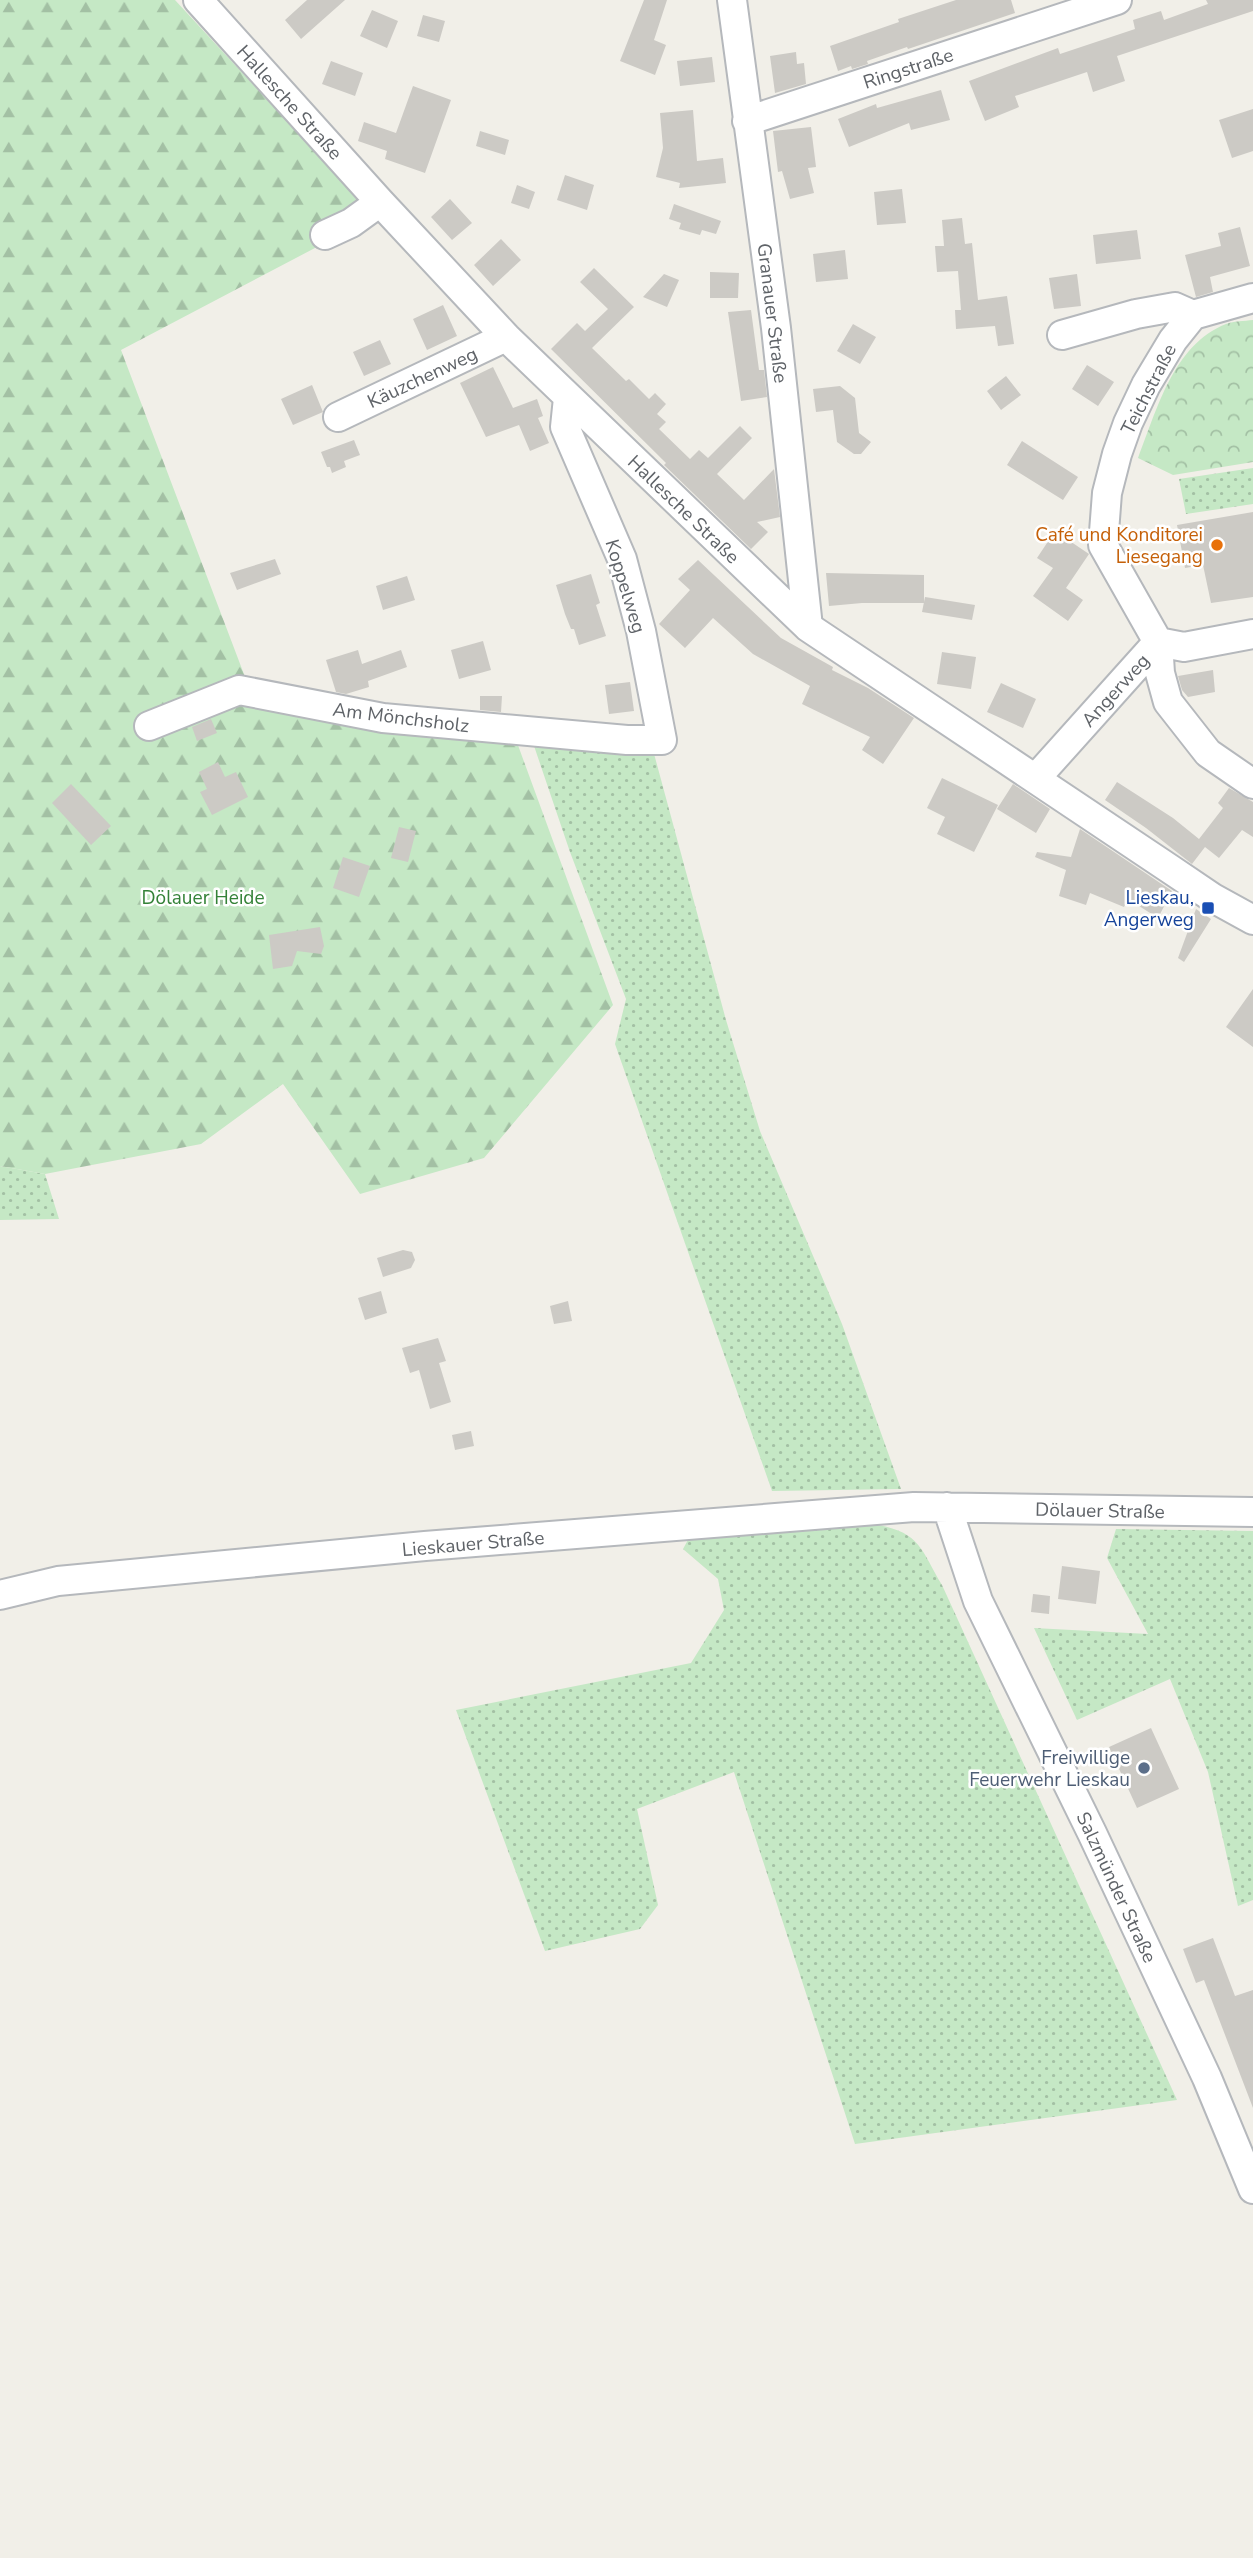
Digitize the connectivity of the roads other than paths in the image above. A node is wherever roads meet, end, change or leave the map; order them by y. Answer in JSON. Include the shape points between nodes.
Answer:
{"nodes":[{"id":1,"x":198,"y":0,"type":"edge"},
{"id":2,"x":732,"y":0,"type":"edge"},
{"id":3,"x":1117,"y":0,"type":"edge"},
{"id":4,"x":1068,"y":7,"type":"edge"},
{"id":5,"x":747,"y":121,"type":"junction"},
{"id":6,"x":380,"y":202,"type":"junction"},
{"id":7,"x":325,"y":235,"type":"dead end"},
{"id":8,"x":1253,"y":298,"type":"edge"},
{"id":9,"x":1193,"y":315,"type":"junction"},
{"id":10,"x":1062,"y":335,"type":"dead end"},
{"id":11,"x":506,"y":337,"type":"junction"},
{"id":12,"x":568,"y":398,"type":"junction"},
{"id":13,"x":338,"y":417,"type":"dead end"},
{"id":14,"x":808,"y":627,"type":"junction"},
{"id":15,"x":1253,"y":634,"type":"edge"},
{"id":16,"x":1158,"y":642,"type":"junction"},
{"id":17,"x":149,"y":726,"type":"dead end"},
{"id":18,"x":662,"y":740,"type":"joint"},
{"id":19,"x":1035,"y":778,"type":"junction"},
{"id":20,"x":1253,"y":784,"type":"edge"},
{"id":21,"x":1253,"y":920,"type":"edge"},
{"id":22,"x":947,"y":1507,"type":"junction"},
{"id":23,"x":1253,"y":1512,"type":"edge"},
{"id":24,"x":0,"y":1595,"type":"edge"},
{"id":25,"x":1253,"y":2189,"type":"edge"}],
"edges":[{"from":1,"to":6,"type":"street","name":"Hallesche Straße"},
{"from":2,"to":5,"type":"street","name":"Granauer Straße"},
{"from":3,"to":4,"type":"street","name":"Ringstraße"},
{"from":4,"to":5,"type":"street","name":"Ringstraße"},
{"from":5,"to":14,"type":"street","name":"Granauer Straße","via":[[776,328]]},
{"from":6,"to":7,"type":"street"},
{"from":6,"to":11,"type":"street","name":"Hallesche Straße"},
{"from":8,"to":9,"type":"street"},
{"from":9,"to":10,"type":"street","via":[[1175,307]]},
{"from":9,"to":16,"type":"street","name":"Teichstraße","via":[[1146,385],[1128,423],[1107,492],[1104,545]]},
{"from":11,"to":12,"type":"street","name":"Hallesche Straße"},
{"from":11,"to":13,"type":"street","name":"Käuzchenweg"},
{"from":12,"to":14,"type":"street","name":"Hallesche Straße"},
{"from":12,"to":18,"type":"street","name":"Koppelweg","via":[[565,427],[622,559]]},
{"from":14,"to":19,"type":"street","name":"Hallesche Straße"},
{"from":15,"to":16,"type":"street","name":"Angerweg","via":[[1184,647]]},
{"from":16,"to":19,"type":"street","name":"Angerweg"},
{"from":16,"to":20,"type":"street","via":[[1168,702],[1208,753]]},
{"from":17,"to":18,"type":"street","name":"Am Mönchsholz","via":[[239,690],[383,718]]},
{"from":19,"to":21,"type":"street","name":"Hallesche Straße"},
{"from":22,"to":23,"type":"street","name":"Dölauer Straße"},
{"from":22,"to":24,"type":"street","name":"Lieskauer Straße","via":[[412,1548],[58,1581]]},
{"from":22,"to":25,"type":"street","name":"Salzmünder Straße","via":[[978,1601],[1207,2078]]}]}
